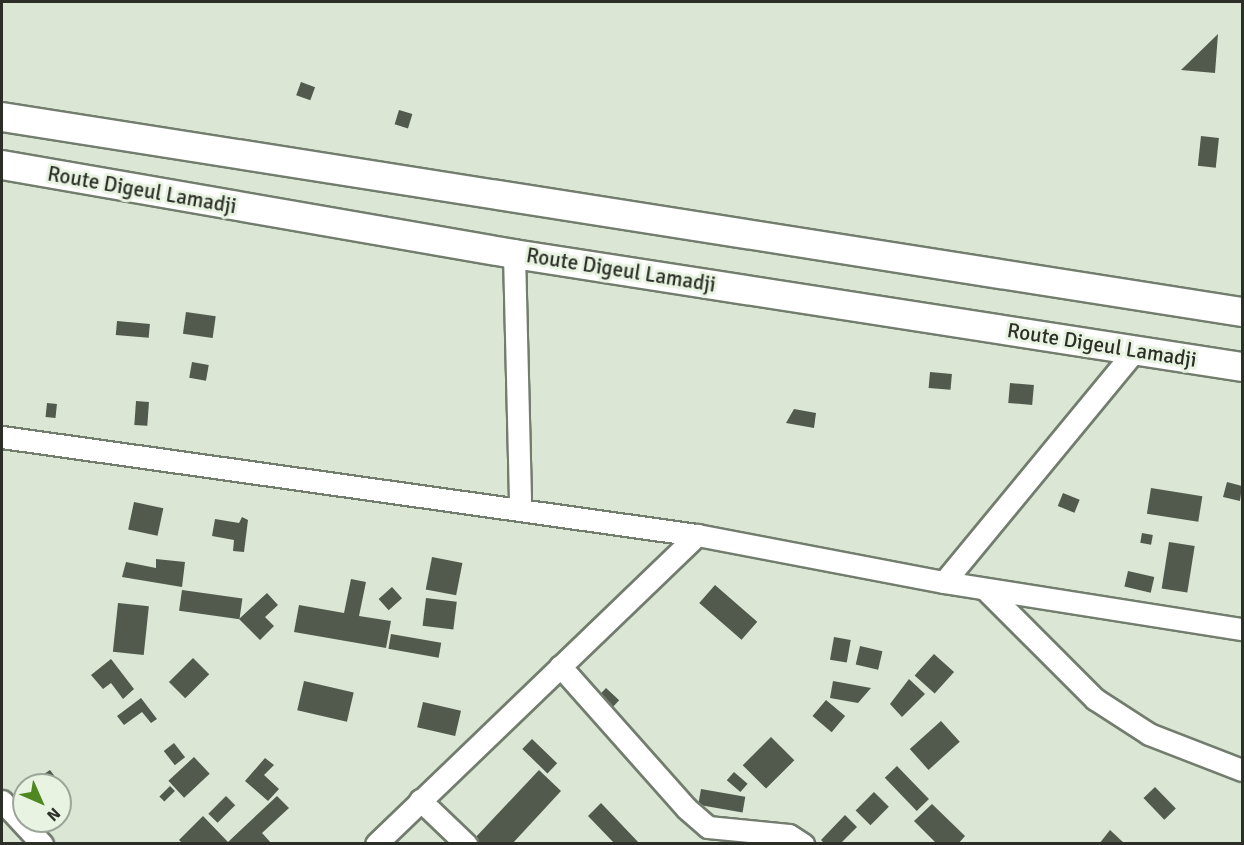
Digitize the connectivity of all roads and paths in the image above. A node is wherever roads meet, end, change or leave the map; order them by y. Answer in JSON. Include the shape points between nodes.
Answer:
{"nodes":[{"id":1,"x":2,"y":117,"type":"edge"},
{"id":2,"x":2,"y":165,"type":"edge"},
{"id":3,"x":514,"y":254,"type":"junction"},
{"id":4,"x":1242,"y":312,"type":"edge"},
{"id":5,"x":1136,"y":350,"type":"junction"},
{"id":6,"x":1242,"y":367,"type":"edge"},
{"id":7,"x":2,"y":436,"type":"edge"},
{"id":8,"x":520,"y":507,"type":"junction"},
{"id":9,"x":697,"y":535,"type":"junction"},
{"id":10,"x":944,"y":582,"type":"junction"},
{"id":11,"x":985,"y":589,"type":"junction"},
{"id":12,"x":1242,"y":629,"type":"edge"},
{"id":13,"x":560,"y":666,"type":"junction"},
{"id":14,"x":1242,"y":770,"type":"edge"},
{"id":15,"x":420,"y":800,"type":"junction"},
{"id":16,"x":2,"y":801,"type":"edge"},
{"id":17,"x":42,"y":843,"type":"edge"},
{"id":18,"x":376,"y":843,"type":"edge"},
{"id":19,"x":466,"y":843,"type":"edge"},
{"id":20,"x":803,"y":843,"type":"edge"}],
"edges":[{"from":1,"to":4,"type":"main road"},
{"from":2,"to":3,"type":"main road","name":"Route Digeul Lamadji"},
{"from":3,"to":5,"type":"main road","name":"Route Digeul Lamadji"},
{"from":3,"to":8,"type":"street"},
{"from":5,"to":6,"type":"main road","name":"Route Digeul Lamadji"},
{"from":5,"to":10,"type":"street"},
{"from":7,"to":8,"type":"street"},
{"from":8,"to":9,"type":"street"},
{"from":9,"to":10,"type":"street"},
{"from":9,"to":13,"type":"street"},
{"from":10,"to":11,"type":"street"},
{"from":11,"to":12,"type":"street"},
{"from":11,"to":14,"type":"street","via":[[1095,699],[1149,734]]},
{"from":13,"to":15,"type":"street"},
{"from":13,"to":20,"type":"street","via":[[686,808],[708,827],[789,835]]},
{"from":15,"to":18,"type":"street"},
{"from":15,"to":19,"type":"street"},
{"from":16,"to":17,"type":"street"}]}
